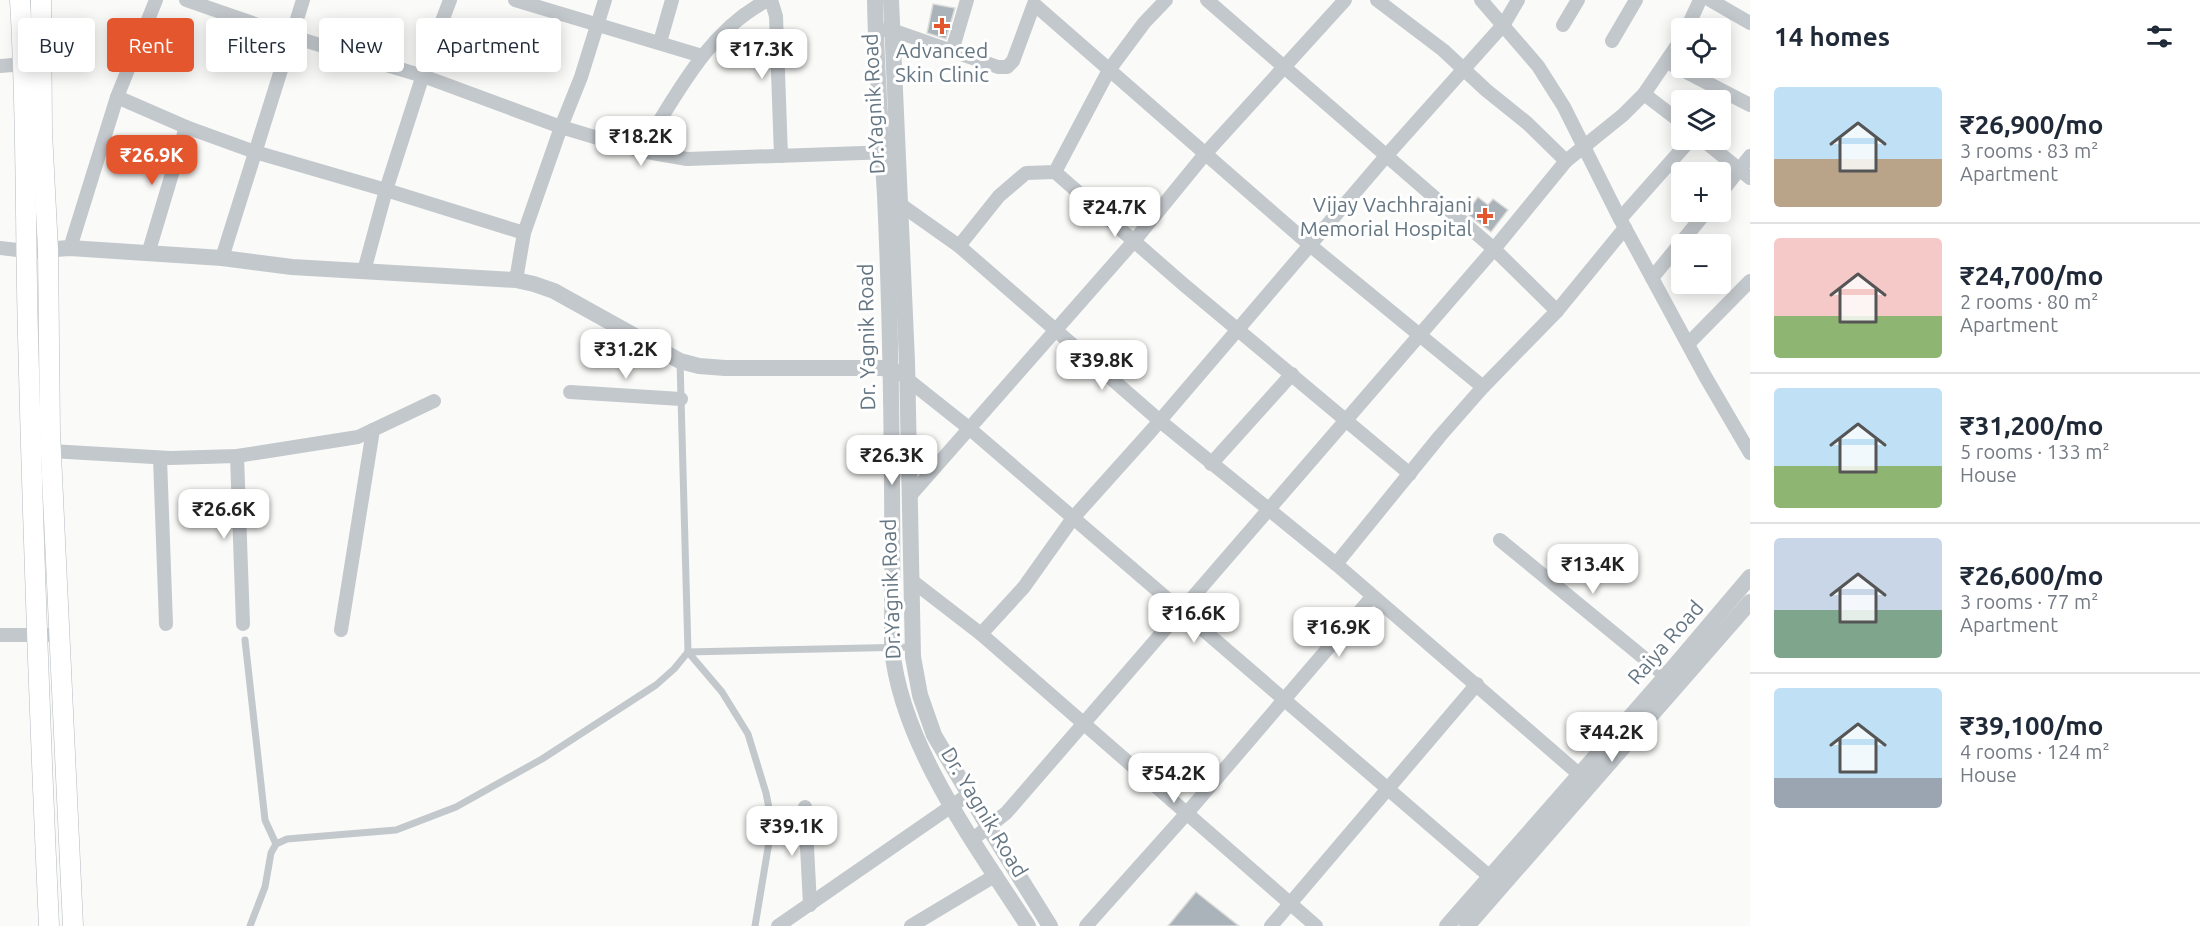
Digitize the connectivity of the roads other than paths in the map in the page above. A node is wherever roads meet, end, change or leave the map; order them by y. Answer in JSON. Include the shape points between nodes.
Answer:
{"nodes":[{"id":1,"x":20,"y":0,"type":"edge"},
{"id":2,"x":41,"y":0,"type":"edge"},
{"id":3,"x":156,"y":0,"type":"edge"},
{"id":4,"x":186,"y":0,"type":"edge"},
{"id":5,"x":303,"y":0,"type":"edge"},
{"id":6,"x":450,"y":0,"type":"edge"},
{"id":7,"x":605,"y":0,"type":"edge"},
{"id":8,"x":672,"y":0,"type":"edge"},
{"id":9,"x":770,"y":0,"type":"edge"},
{"id":10,"x":875,"y":0,"type":"edge"},
{"id":11,"x":891,"y":0,"type":"edge"},
{"id":12,"x":967,"y":0,"type":"edge"},
{"id":13,"x":1166,"y":0,"type":"edge"},
{"id":14,"x":1207,"y":0,"type":"edge"},
{"id":15,"x":1345,"y":0,"type":"edge"},
{"id":16,"x":1377,"y":0,"type":"edge"},
{"id":17,"x":1481,"y":0,"type":"edge"},
{"id":18,"x":1518,"y":0,"type":"edge"},
{"id":19,"x":1578,"y":0,"type":"edge"},
{"id":20,"x":1636,"y":0,"type":"edge"},
{"id":21,"x":1700,"y":0,"type":"edge"},
{"id":22,"x":1710,"y":0,"type":"edge"},
{"id":23,"x":524,"y":1,"type":"edge"},
{"id":24,"x":1035,"y":2,"type":"edge"},
{"id":25,"x":21,"y":18,"type":"edge"},
{"id":26,"x":238,"y":18,"type":"edge"},
{"id":27,"x":296,"y":18,"type":"edge"},
{"id":28,"x":1692,"y":18,"type":"edge"},
{"id":29,"x":1750,"y":23,"type":"edge"},
{"id":30,"x":1504,"y":24,"type":"junction"},
{"id":31,"x":596,"y":25,"type":"junction"},
{"id":32,"x":1563,"y":25,"type":"dead end"},
{"id":33,"x":884,"y":30,"type":"junction"},
{"id":34,"x":307,"y":41,"type":"edge"},
{"id":35,"x":1612,"y":41,"type":"dead end"},
{"id":36,"x":660,"y":42,"type":"junction"},
{"id":37,"x":952,"y":51,"type":"junction"},
{"id":38,"x":702,"y":56,"type":"junction"},
{"id":39,"x":1671,"y":56,"type":"edge"},
{"id":40,"x":1667,"y":62,"type":"junction"},
{"id":41,"x":18,"y":64,"type":"edge"},
{"id":42,"x":0,"y":66,"type":"edge"},
{"id":43,"x":1285,"y":68,"type":"junction"},
{"id":44,"x":1463,"y":69,"type":"junction"},
{"id":45,"x":1109,"y":70,"type":"junction"},
{"id":46,"x":24,"y":72,"type":"edge"},
{"id":47,"x":279,"y":72,"type":"edge"},
{"id":48,"x":423,"y":76,"type":"junction"},
{"id":49,"x":1713,"y":90,"type":"edge"},
{"id":50,"x":1644,"y":94,"type":"junction"},
{"id":51,"x":117,"y":97,"type":"junction"},
{"id":52,"x":1731,"y":99,"type":"edge"},
{"id":53,"x":1750,"y":105,"type":"edge"},
{"id":54,"x":1671,"y":115,"type":"edge"},
{"id":55,"x":186,"y":127,"type":"junction"},
{"id":56,"x":561,"y":127,"type":"junction"},
{"id":57,"x":1584,"y":147,"type":"junction"},
{"id":58,"x":1682,"y":150,"type":"edge"},
{"id":59,"x":1715,"y":150,"type":"edge"},
{"id":60,"x":641,"y":151,"type":"junction"},
{"id":61,"x":255,"y":152,"type":"junction"},
{"id":62,"x":889,"y":152,"type":"junction"},
{"id":63,"x":1205,"y":154,"type":"junction"},
{"id":64,"x":1387,"y":155,"type":"junction"},
{"id":65,"x":781,"y":156,"type":"junction"},
{"id":66,"x":1750,"y":156,"type":"edge"},
{"id":67,"x":1566,"y":160,"type":"junction"},
{"id":68,"x":1055,"y":172,"type":"junction"},
{"id":69,"x":1745,"y":174,"type":"edge"},
{"id":70,"x":1731,"y":185,"type":"edge"},
{"id":71,"x":387,"y":190,"type":"junction"},
{"id":72,"x":885,"y":194,"type":"junction"},
{"id":73,"x":900,"y":203,"type":"junction"},
{"id":74,"x":1698,"y":222,"type":"edge"},
{"id":75,"x":1623,"y":223,"type":"junction"},
{"id":76,"x":524,"y":233,"type":"junction"},
{"id":77,"x":1134,"y":241,"type":"junction"},
{"id":78,"x":959,"y":246,"type":"junction"},
{"id":79,"x":1311,"y":246,"type":"junction"},
{"id":80,"x":0,"y":248,"type":"edge"},
{"id":81,"x":70,"y":248,"type":"junction"},
{"id":82,"x":1494,"y":249,"type":"junction"},
{"id":83,"x":48,"y":250,"type":"junction"},
{"id":84,"x":26,"y":251,"type":"junction"},
{"id":85,"x":148,"y":254,"type":"junction"},
{"id":86,"x":222,"y":258,"type":"junction"},
{"id":87,"x":364,"y":271,"type":"junction"},
{"id":88,"x":1652,"y":278,"type":"junction"},
{"id":89,"x":516,"y":280,"type":"junction"},
{"id":90,"x":1749,"y":286,"type":"edge"},
{"id":91,"x":1557,"y":311,"type":"junction"},
{"id":92,"x":1055,"y":329,"type":"junction"},
{"id":93,"x":1238,"y":329,"type":"junction"},
{"id":94,"x":1420,"y":334,"type":"junction"},
{"id":95,"x":1688,"y":344,"type":"junction"},
{"id":96,"x":680,"y":361,"type":"junction"},
{"id":97,"x":890,"y":369,"type":"junction"},
{"id":98,"x":1292,"y":374,"type":"junction"},
{"id":99,"x":907,"y":379,"type":"junction"},
{"id":100,"x":1483,"y":387,"type":"junction"},
{"id":101,"x":570,"y":392,"type":"dead end"},
{"id":102,"x":681,"y":399,"type":"junction"},
{"id":103,"x":434,"y":401,"type":"dead end"},
{"id":104,"x":1160,"y":421,"type":"junction"},
{"id":105,"x":1346,"y":421,"type":"junction"},
{"id":106,"x":970,"y":429,"type":"junction"},
{"id":107,"x":373,"y":430,"type":"junction"},
{"id":108,"x":51,"y":451,"type":"junction"},
{"id":109,"x":1750,"y":453,"type":"edge"},
{"id":110,"x":237,"y":456,"type":"junction"},
{"id":111,"x":160,"y":458,"type":"junction"},
{"id":112,"x":1211,"y":464,"type":"junction"},
{"id":113,"x":1410,"y":474,"type":"junction"},
{"id":114,"x":909,"y":497,"type":"junction"},
{"id":115,"x":1270,"y":511,"type":"junction"},
{"id":116,"x":1073,"y":518,"type":"junction"},
{"id":117,"x":1500,"y":540,"type":"dead end"},
{"id":118,"x":1336,"y":564,"type":"junction"},
{"id":119,"x":1750,"y":577,"type":"edge"},
{"id":120,"x":911,"y":580,"type":"junction"},
{"id":121,"x":1372,"y":597,"type":"junction"},
{"id":122,"x":1750,"y":602,"type":"edge"},
{"id":123,"x":1180,"y":611,"type":"junction"},
{"id":124,"x":166,"y":624,"type":"dead end"},
{"id":125,"x":243,"y":624,"type":"dead end"},
{"id":126,"x":341,"y":630,"type":"dead end"},
{"id":127,"x":0,"y":634,"type":"edge"},
{"id":128,"x":981,"y":634,"type":"junction"},
{"id":129,"x":36,"y":635,"type":"junction"},
{"id":130,"x":59,"y":635,"type":"junction"},
{"id":131,"x":245,"y":640,"type":"dead end"},
{"id":132,"x":912,"y":647,"type":"junction"},
{"id":133,"x":892,"y":648,"type":"junction"},
{"id":134,"x":688,"y":652,"type":"junction"},
{"id":135,"x":1665,"y":676,"type":"junction"},
{"id":136,"x":1477,"y":684,"type":"junction"},
{"id":137,"x":1283,"y":699,"type":"junction"},
{"id":138,"x":1083,"y":724,"type":"junction"},
{"id":139,"x":1580,"y":774,"type":"junction"},
{"id":140,"x":1388,"y":788,"type":"junction"},
{"id":141,"x":969,"y":794,"type":"junction"},
{"id":142,"x":952,"y":806,"type":"junction"},
{"id":143,"x":805,"y":807,"type":"dead end"},
{"id":144,"x":1187,"y":813,"type":"junction"},
{"id":145,"x":989,"y":828,"type":"junction"},
{"id":146,"x":973,"y":839,"type":"junction"},
{"id":147,"x":276,"y":844,"type":"junction"},
{"id":148,"x":996,"y":875,"type":"junction"},
{"id":149,"x":1495,"y":882,"type":"junction"},
{"id":150,"x":1290,"y":903,"type":"junction"},
{"id":151,"x":810,"y":905,"type":"junction"},
{"id":152,"x":49,"y":926,"type":"edge"},
{"id":153,"x":73,"y":926,"type":"edge"},
{"id":154,"x":250,"y":926,"type":"edge"},
{"id":155,"x":755,"y":926,"type":"edge"},
{"id":156,"x":778,"y":926,"type":"edge"},
{"id":157,"x":912,"y":926,"type":"edge"},
{"id":158,"x":1028,"y":926,"type":"edge"},
{"id":159,"x":1050,"y":926,"type":"edge"},
{"id":160,"x":1086,"y":926,"type":"edge"},
{"id":161,"x":1271,"y":926,"type":"edge"},
{"id":162,"x":1316,"y":926,"type":"edge"},
{"id":163,"x":1447,"y":926,"type":"edge"},
{"id":164,"x":1467,"y":926,"type":"edge"}],
"edges":[{"from":1,"to":25,"type":"main road"},
{"from":2,"to":83,"type":"main road"},
{"from":3,"to":51,"type":"street"},
{"from":4,"to":26,"type":"street"},
{"from":5,"to":27,"type":"street"},
{"from":6,"to":48,"type":"street"},
{"from":7,"to":31,"type":"street"},
{"from":8,"to":36,"type":"street"},
{"from":9,"to":38,"type":"street","via":[[740,17]]},
{"from":9,"to":65,"type":"street","via":[[776,16]]},
{"from":10,"to":33,"type":"street","name":"Dr. Yagnik Road"},
{"from":11,"to":33,"type":"street","name":"Dr.Yagnik Road"},
{"from":12,"to":37,"type":"street"},
{"from":13,"to":45,"type":"street"},
{"from":14,"to":43,"type":"street"},
{"from":15,"to":43,"type":"street"},
{"from":16,"to":44,"type":"street"},
{"from":17,"to":30,"type":"street"},
{"from":18,"to":30,"type":"street"},
{"from":19,"to":32,"type":"street"},
{"from":20,"to":35,"type":"street"},
{"from":21,"to":28,"type":"street"},
{"from":22,"to":29,"type":"street"},
{"from":23,"to":31,"type":"street"},
{"from":24,"to":37,"type":"street","via":[[1013,61],[1007,67]]},
{"from":24,"to":45,"type":"street"},
{"from":30,"to":44,"type":"street"},
{"from":30,"to":57,"type":"street","via":[[1538,66]]},
{"from":31,"to":36,"type":"street"},
{"from":31,"to":56,"type":"street"},
{"from":33,"to":37,"type":"street"},
{"from":33,"to":62,"type":"street","name":"Dr. Yagnik Road"},
{"from":34,"to":48,"type":"street"},
{"from":36,"to":38,"type":"street"},
{"from":38,"to":60,"type":"street"},
{"from":39,"to":40,"type":"street"},
{"from":40,"to":49,"type":"street"},
{"from":40,"to":50,"type":"street"},
{"from":41,"to":42,"type":"street"},
{"from":43,"to":63,"type":"street"},
{"from":43,"to":64,"type":"street"},
{"from":44,"to":64,"type":"street"},
{"from":44,"to":67,"type":"street"},
{"from":45,"to":63,"type":"street"},
{"from":45,"to":68,"type":"street"},
{"from":46,"to":84,"type":"main road"},
{"from":47,"to":61,"type":"street"},
{"from":48,"to":56,"type":"street"},
{"from":48,"to":71,"type":"street"},
{"from":50,"to":54,"type":"street"},
{"from":50,"to":57,"type":"street"},
{"from":51,"to":55,"type":"street"},
{"from":51,"to":81,"type":"street"},
{"from":52,"to":53,"type":"street"},
{"from":55,"to":61,"type":"street"},
{"from":55,"to":85,"type":"street"},
{"from":56,"to":60,"type":"street"},
{"from":56,"to":76,"type":"street"},
{"from":57,"to":67,"type":"street"},
{"from":57,"to":75,"type":"street"},
{"from":58,"to":75,"type":"street"},
{"from":59,"to":69,"type":"street"},
{"from":60,"to":65,"type":"street","via":[[687,159]]},
{"from":61,"to":71,"type":"street"},
{"from":61,"to":86,"type":"street"},
{"from":62,"to":65,"type":"street"},
{"from":62,"to":72,"type":"street","name":"Dr. Yagnik Road"},
{"from":62,"to":73,"type":"street","name":"Dr.Yagnik Road"},
{"from":63,"to":77,"type":"street"},
{"from":63,"to":79,"type":"street"},
{"from":64,"to":79,"type":"street"},
{"from":64,"to":82,"type":"street"},
{"from":66,"to":69,"type":"street"},
{"from":67,"to":82,"type":"street"},
{"from":68,"to":77,"type":"street"},
{"from":68,"to":78,"type":"street","via":[[1026,173],[999,196]]},
{"from":69,"to":70,"type":"street"},
{"from":71,"to":76,"type":"street"},
{"from":71,"to":87,"type":"street"},
{"from":72,"to":73,"type":"street"},
{"from":72,"to":97,"type":"street","name":"Dr. Yagnik Road"},
{"from":73,"to":78,"type":"street"},
{"from":73,"to":99,"type":"street","name":"Dr.Yagnik Road"},
{"from":74,"to":88,"type":"street"},
{"from":75,"to":88,"type":"street"},
{"from":75,"to":91,"type":"street"},
{"from":76,"to":89,"type":"street"},
{"from":77,"to":92,"type":"street"},
{"from":77,"to":93,"type":"street"},
{"from":78,"to":92,"type":"street"},
{"from":79,"to":93,"type":"street"},
{"from":79,"to":94,"type":"street"},
{"from":80,"to":84,"type":"street"},
{"from":81,"to":83,"type":"street"},
{"from":81,"to":85,"type":"street"},
{"from":82,"to":91,"type":"street"},
{"from":82,"to":94,"type":"street"},
{"from":83,"to":84,"type":"street"},
{"from":83,"to":108,"type":"main road"},
{"from":84,"to":129,"type":"main road"},
{"from":85,"to":86,"type":"street"},
{"from":86,"to":87,"type":"street"},
{"from":87,"to":89,"type":"street"},
{"from":88,"to":95,"type":"street"},
{"from":89,"to":96,"type":"street","via":[[554,291]]},
{"from":90,"to":95,"type":"street"},
{"from":91,"to":100,"type":"street"},
{"from":92,"to":104,"type":"street"},
{"from":92,"to":106,"type":"street"},
{"from":93,"to":98,"type":"street"},
{"from":93,"to":104,"type":"street"},
{"from":94,"to":100,"type":"street"},
{"from":94,"to":105,"type":"street"},
{"from":95,"to":109,"type":"street"},
{"from":96,"to":97,"type":"street","via":[[724,368]]},
{"from":96,"to":102,"type":"lane"},
{"from":97,"to":99,"type":"street"},
{"from":97,"to":133,"type":"street","name":"Dr. Yagnik Road"},
{"from":98,"to":105,"type":"street"},
{"from":98,"to":112,"type":"street"},
{"from":99,"to":106,"type":"street"},
{"from":99,"to":114,"type":"street","name":"Dr.Yagnik Road"},
{"from":100,"to":113,"type":"street"},
{"from":101,"to":102,"type":"street"},
{"from":102,"to":134,"type":"lane"},
{"from":103,"to":107,"type":"street"},
{"from":104,"to":112,"type":"street"},
{"from":104,"to":116,"type":"street"},
{"from":105,"to":113,"type":"street"},
{"from":105,"to":115,"type":"street"},
{"from":106,"to":114,"type":"street"},
{"from":106,"to":116,"type":"street"},
{"from":107,"to":110,"type":"street","via":[[358,437]]},
{"from":107,"to":126,"type":"street"},
{"from":108,"to":111,"type":"street"},
{"from":108,"to":130,"type":"main road"},
{"from":110,"to":111,"type":"street"},
{"from":110,"to":125,"type":"street"},
{"from":111,"to":124,"type":"street"},
{"from":112,"to":115,"type":"street"},
{"from":113,"to":118,"type":"street"},
{"from":114,"to":120,"type":"street","name":"Dr.Yagnik Road"},
{"from":115,"to":118,"type":"street"},
{"from":115,"to":123,"type":"street"},
{"from":116,"to":123,"type":"street"},
{"from":116,"to":128,"type":"street","via":[[1024,587]]},
{"from":117,"to":135,"type":"street"},
{"from":118,"to":121,"type":"street"},
{"from":119,"to":135,"type":"street","name":"Raiya Road"},
{"from":120,"to":128,"type":"street"},
{"from":120,"to":132,"type":"street","name":"Dr.Yagnik Road"},
{"from":121,"to":136,"type":"street"},
{"from":121,"to":137,"type":"street"},
{"from":122,"to":149,"type":"street","name":"Raiya Road"},
{"from":123,"to":137,"type":"street"},
{"from":123,"to":138,"type":"street"},
{"from":127,"to":129,"type":"street"},
{"from":128,"to":138,"type":"street"},
{"from":129,"to":130,"type":"street"},
{"from":129,"to":152,"type":"main road"},
{"from":130,"to":153,"type":"main road"},
{"from":131,"to":147,"type":"lane","via":[[265,820]]},
{"from":132,"to":133,"type":"lane"},
{"from":132,"to":141,"type":"street","name":"Dr.Yagnik Road","via":[[934,735]]},
{"from":133,"to":134,"type":"lane"},
{"from":133,"to":142,"type":"street","name":"Dr. Yagnik Road","via":[[909,719]]},
{"from":134,"to":147,"type":"lane","via":[[656,685],[542,759],[456,807],[396,830],[287,839]]},
{"from":134,"to":155,"type":"lane","via":[[722,692],[748,734],[766,793],[771,819]]},
{"from":135,"to":139,"type":"street","name":"Raiya Road"},
{"from":136,"to":139,"type":"street"},
{"from":136,"to":140,"type":"street"},
{"from":137,"to":140,"type":"street"},
{"from":137,"to":144,"type":"street"},
{"from":138,"to":144,"type":"street"},
{"from":138,"to":145,"type":"street"},
{"from":139,"to":149,"type":"street","name":"Raiya Road"},
{"from":140,"to":149,"type":"street"},
{"from":140,"to":150,"type":"street"},
{"from":141,"to":142,"type":"street"},
{"from":141,"to":145,"type":"street","name":"Dr.Yagnik Road"},
{"from":142,"to":146,"type":"street","name":"Dr. Yagnik Road"},
{"from":142,"to":151,"type":"street"},
{"from":143,"to":151,"type":"street"},
{"from":144,"to":150,"type":"street"},
{"from":144,"to":160,"type":"street"},
{"from":145,"to":146,"type":"street"},
{"from":145,"to":159,"type":"street","name":"Dr.Yagnik Road"},
{"from":146,"to":148,"type":"street","name":"Dr. Yagnik Road"},
{"from":147,"to":154,"type":"lane"},
{"from":148,"to":157,"type":"street"},
{"from":148,"to":158,"type":"street","name":"Dr. Yagnik Road"},
{"from":149,"to":163,"type":"street","name":"Raiya Road"},
{"from":149,"to":164,"type":"street","name":"Raiya Road"},
{"from":150,"to":161,"type":"street"},
{"from":150,"to":162,"type":"street"},
{"from":151,"to":156,"type":"street"}]}
